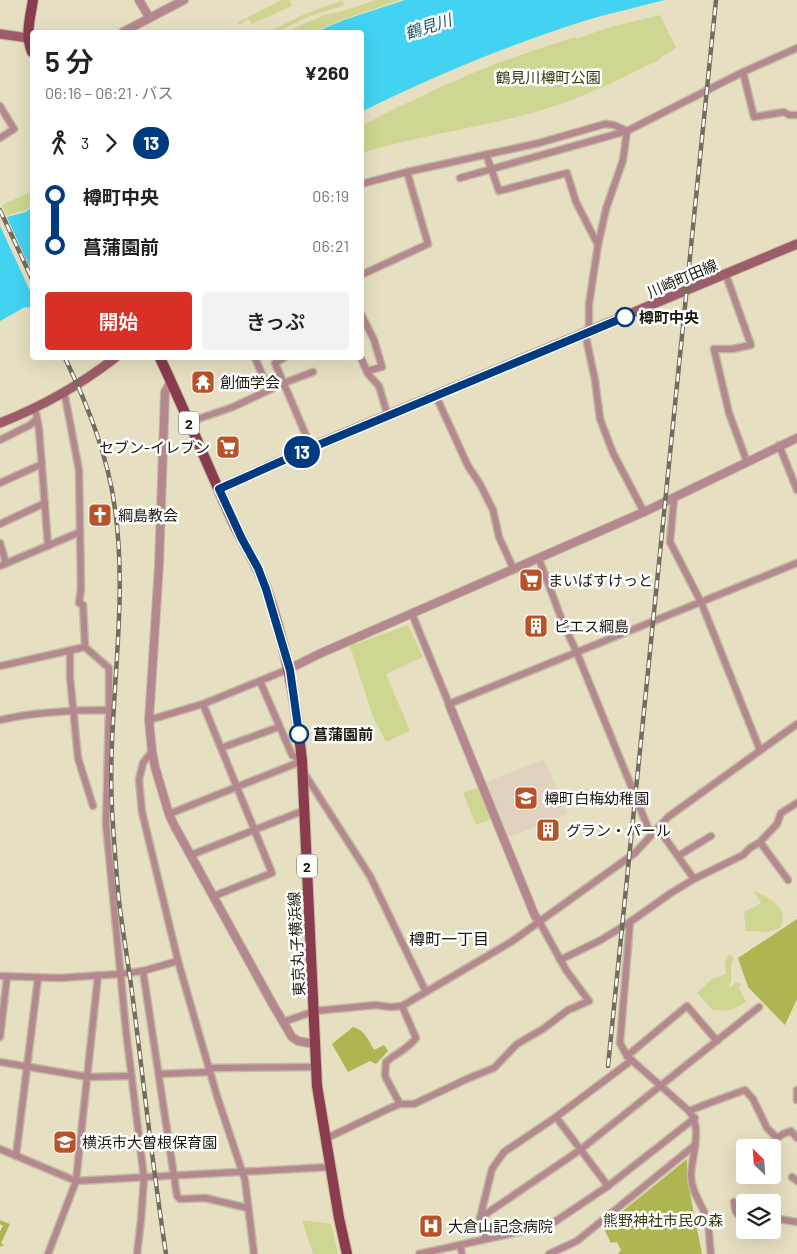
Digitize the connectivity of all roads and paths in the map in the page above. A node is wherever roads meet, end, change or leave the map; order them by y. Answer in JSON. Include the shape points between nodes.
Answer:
{"nodes":[{"id":1,"x":33,"y":0,"type":"edge"},
{"id":2,"x":139,"y":0,"type":"edge"},
{"id":3,"x":184,"y":0,"type":"edge"},
{"id":4,"x":149,"y":17,"type":"junction"},
{"id":5,"x":126,"y":30,"type":"edge"},
{"id":6,"x":0,"y":34,"type":"edge"},
{"id":7,"x":30,"y":38,"type":"edge"},
{"id":8,"x":797,"y":48,"type":"edge"},
{"id":9,"x":743,"y":72,"type":"junction"},
{"id":10,"x":0,"y":106,"type":"edge"},
{"id":11,"x":797,"y":116,"type":"edge"},
{"id":12,"x":627,"y":131,"type":"junction"},
{"id":13,"x":0,"y":138,"type":"edge"},
{"id":14,"x":486,"y":154,"type":"junction"},
{"id":15,"x":490,"y":169,"type":"junction"},
{"id":16,"x":407,"y":172,"type":"junction"},
{"id":17,"x":460,"y":178,"type":"dead end"},
{"id":18,"x":364,"y":183,"type":"edge"},
{"id":19,"x":797,"y":244,"type":"edge"},
{"id":20,"x":598,"y":245,"type":"junction"},
{"id":21,"x":364,"y":274,"type":"edge"},
{"id":22,"x":726,"y":275,"type":"junction"},
{"id":23,"x":364,"y":320,"type":"edge"},
{"id":24,"x":587,"y":332,"type":"junction"},
{"id":25,"x":112,"y":360,"type":"edge"},
{"id":26,"x":161,"y":360,"type":"edge"},
{"id":27,"x":256,"y":360,"type":"edge"},
{"id":28,"x":280,"y":360,"type":"edge"},
{"id":29,"x":362,"y":360,"type":"edge"},
{"id":30,"x":367,"y":371,"type":"junction"},
{"id":31,"x":313,"y":372,"type":"dead end"},
{"id":32,"x":171,"y":382,"type":"junction"},
{"id":33,"x":284,"y":383,"type":"junction"},
{"id":34,"x":269,"y":390,"type":"junction"},
{"id":35,"x":64,"y":391,"type":"junction"},
{"id":36,"x":436,"y":396,"type":"junction"},
{"id":37,"x":35,"y":408,"type":"junction"},
{"id":38,"x":388,"y":417,"type":"junction"},
{"id":39,"x":36,"y":420,"type":"junction"},
{"id":40,"x":189,"y":422,"type":"junction"},
{"id":41,"x":0,"y":423,"type":"edge"},
{"id":42,"x":797,"y":438,"type":"edge"},
{"id":43,"x":0,"y":440,"type":"edge"},
{"id":44,"x":779,"y":445,"type":"junction"},
{"id":45,"x":311,"y":448,"type":"junction"},
{"id":46,"x":747,"y":462,"type":"junction"},
{"id":47,"x":42,"y":464,"type":"junction"},
{"id":48,"x":0,"y":483,"type":"edge"},
{"id":49,"x":219,"y":489,"type":"junction"},
{"id":50,"x":797,"y":490,"type":"edge"},
{"id":51,"x":674,"y":498,"type":"junction"},
{"id":52,"x":45,"y":503,"type":"junction"},
{"id":53,"x":644,"y":512,"type":"junction"},
{"id":54,"x":0,"y":524,"type":"edge"},
{"id":55,"x":80,"y":532,"type":"junction"},
{"id":56,"x":0,"y":543,"type":"edge"},
{"id":57,"x":48,"y":546,"type":"junction"},
{"id":58,"x":539,"y":559,"type":"junction"},
{"id":59,"x":797,"y":563,"type":"edge"},
{"id":60,"x":3,"y":564,"type":"edge"},
{"id":61,"x":514,"y":570,"type":"junction"},
{"id":62,"x":700,"y":602,"type":"junction"},
{"id":63,"x":412,"y":614,"type":"junction"},
{"id":64,"x":85,"y":648,"type":"junction"},
{"id":65,"x":70,"y":650,"type":"junction"},
{"id":66,"x":577,"y":653,"type":"junction"},
{"id":67,"x":1,"y":665,"type":"edge"},
{"id":68,"x":290,"y":670,"type":"junction"},
{"id":69,"x":260,"y":681,"type":"junction"},
{"id":70,"x":204,"y":704,"type":"junction"},
{"id":71,"x":449,"y":704,"type":"junction"},
{"id":72,"x":109,"y":710,"type":"junction"},
{"id":73,"x":73,"y":711,"type":"junction"},
{"id":74,"x":0,"y":720,"type":"edge"},
{"id":75,"x":149,"y":720,"type":"junction"},
{"id":76,"x":797,"y":724,"type":"edge"},
{"id":77,"x":279,"y":727,"type":"junction"},
{"id":78,"x":221,"y":748,"type":"junction"},
{"id":79,"x":760,"y":750,"type":"junction"},
{"id":80,"x":152,"y":751,"type":"junction"},
{"id":81,"x":302,"y":766,"type":"junction"},
{"id":82,"x":237,"y":787,"type":"junction"},
{"id":83,"x":796,"y":804,"type":"edge"},
{"id":84,"x":93,"y":806,"type":"dead end"},
{"id":85,"x":305,"y":810,"type":"junction"},
{"id":86,"x":170,"y":814,"type":"junction"},
{"id":87,"x":658,"y":828,"type":"junction"},
{"id":88,"x":254,"y":829,"type":"junction"},
{"id":89,"x":651,"y":835,"type":"junction"},
{"id":90,"x":711,"y":836,"type":"dead end"},
{"id":91,"x":760,"y":842,"type":"junction"},
{"id":92,"x":190,"y":855,"type":"junction"},
{"id":93,"x":678,"y":856,"type":"junction"},
{"id":94,"x":694,"y":879,"type":"junction"},
{"id":95,"x":788,"y":880,"type":"dead end"},
{"id":96,"x":214,"y":896,"type":"junction"},
{"id":97,"x":540,"y":921,"type":"junction"},
{"id":98,"x":630,"y":922,"type":"junction"},
{"id":99,"x":560,"y":960,"type":"junction"},
{"id":100,"x":178,"y":962,"type":"junction"},
{"id":101,"x":143,"y":971,"type":"junction"},
{"id":102,"x":120,"y":974,"type":"junction"},
{"id":103,"x":98,"y":976,"type":"junction"},
{"id":104,"x":4,"y":977,"type":"edge"},
{"id":105,"x":38,"y":978,"type":"junction"},
{"id":106,"x":426,"y":992,"type":"junction"},
{"id":107,"x":402,"y":1006,"type":"junction"},
{"id":108,"x":759,"y":1007,"type":"dead end"},
{"id":109,"x":315,"y":1011,"type":"junction"},
{"id":110,"x":283,"y":1022,"type":"junction"},
{"id":111,"x":0,"y":1037,"type":"edge"},
{"id":112,"x":717,"y":1041,"type":"junction"},
{"id":113,"x":315,"y":1044,"type":"junction"},
{"id":114,"x":630,"y":1058,"type":"junction"},
{"id":115,"x":0,"y":1062,"type":"edge"},
{"id":116,"x":27,"y":1066,"type":"junction"},
{"id":117,"x":316,"y":1067,"type":"junction"},
{"id":118,"x":209,"y":1070,"type":"junction"},
{"id":119,"x":160,"y":1074,"type":"junction"},
{"id":120,"x":131,"y":1076,"type":"junction"},
{"id":121,"x":88,"y":1077,"type":"junction"},
{"id":122,"x":661,"y":1086,"type":"junction"},
{"id":123,"x":797,"y":1090,"type":"edge"},
{"id":124,"x":797,"y":1100,"type":"edge"},
{"id":125,"x":400,"y":1104,"type":"junction"},
{"id":126,"x":689,"y":1111,"type":"junction"},
{"id":127,"x":556,"y":1117,"type":"junction"},
{"id":128,"x":695,"y":1118,"type":"junction"},
{"id":129,"x":797,"y":1138,"type":"edge"},
{"id":130,"x":325,"y":1139,"type":"junction"},
{"id":131,"x":696,"y":1145,"type":"junction"},
{"id":132,"x":0,"y":1149,"type":"edge"},
{"id":133,"x":580,"y":1150,"type":"junction"},
{"id":134,"x":16,"y":1156,"type":"junction"},
{"id":135,"x":330,"y":1167,"type":"junction"},
{"id":136,"x":242,"y":1172,"type":"junction"},
{"id":137,"x":175,"y":1176,"type":"junction"},
{"id":138,"x":144,"y":1178,"type":"junction"},
{"id":139,"x":76,"y":1181,"type":"junction"},
{"id":140,"x":608,"y":1186,"type":"junction"},
{"id":141,"x":734,"y":1202,"type":"dead end"},
{"id":142,"x":248,"y":1208,"type":"junction"},
{"id":143,"x":736,"y":1213,"type":"edge"},
{"id":144,"x":480,"y":1218,"type":"junction"},
{"id":145,"x":781,"y":1219,"type":"edge"},
{"id":146,"x":797,"y":1222,"type":"edge"},
{"id":147,"x":485,"y":1240,"type":"junction"},
{"id":148,"x":460,"y":1245,"type":"junction"},
{"id":149,"x":48,"y":1254,"type":"edge"},
{"id":150,"x":137,"y":1254,"type":"edge"},
{"id":151,"x":254,"y":1254,"type":"edge"},
{"id":152,"x":347,"y":1254,"type":"edge"},
{"id":153,"x":419,"y":1254,"type":"edge"},
{"id":154,"x":462,"y":1254,"type":"edge"},
{"id":155,"x":549,"y":1254,"type":"edge"},
{"id":156,"x":711,"y":1254,"type":"edge"}],
"edges":[{"from":1,"to":7,"type":"main road","via":[[28,28]]},
{"from":2,"to":4,"type":"street"},
{"from":3,"to":4,"type":"street"},
{"from":4,"to":5,"type":"street"},
{"from":6,"to":7,"type":"main road"},
{"from":8,"to":9,"type":"street"},
{"from":9,"to":11,"type":"street","via":[[754,117],[784,112]]},
{"from":9,"to":12,"type":"street"},
{"from":10,"to":13,"type":"street","via":[[14,129]]},
{"from":12,"to":14,"type":"street","via":[[605,124]]},
{"from":12,"to":15,"type":"street"},
{"from":12,"to":20,"type":"street","via":[[623,160]]},
{"from":14,"to":15,"type":"street"},
{"from":14,"to":16,"type":"street"},
{"from":15,"to":17,"type":"street"},
{"from":15,"to":20,"type":"street","via":[[499,191],[568,173],[576,202]]},
{"from":16,"to":18,"type":"street"},
{"from":16,"to":21,"type":"street","via":[[428,244]]},
{"from":19,"to":22,"type":"main road","name":"川崎町田線"},
{"from":20,"to":24,"type":"street"},
{"from":22,"to":24,"type":"main road","name":"川崎町田線"},
{"from":22,"to":46,"type":"street","via":[[751,345],[714,349],[729,413]]},
{"from":23,"to":30,"type":"street","via":[[382,367]]},
{"from":24,"to":36,"type":"main road","name":"川崎町田線"},
{"from":24,"to":53,"type":"street","via":[[600,419],[613,453]]},
{"from":25,"to":35,"type":"main road"},
{"from":26,"to":32,"type":"main road","name":"東京丸子横浜線","number":"2"},
{"from":27,"to":34,"type":"street"},
{"from":28,"to":33,"type":"street","via":[[275,363]]},
{"from":29,"to":30,"type":"street"},
{"from":30,"to":38,"type":"street","via":[[379,386]]},
{"from":31,"to":33,"type":"street"},
{"from":32,"to":40,"type":"main road","name":"東京丸子横浜線","number":"2"},
{"from":32,"to":75,"type":"street","via":[[165,392]]},
{"from":33,"to":34,"type":"street"},
{"from":33,"to":45,"type":"street"},
{"from":34,"to":40,"type":"street"},
{"from":35,"to":37,"type":"main road"},
{"from":35,"to":55,"type":"street","via":[[79,470]]},
{"from":36,"to":38,"type":"main road","name":"川崎町田線"},
{"from":36,"to":61,"type":"street","via":[[468,466],[493,510],[499,538]]},
{"from":37,"to":39,"type":"street"},
{"from":37,"to":41,"type":"main road"},
{"from":38,"to":45,"type":"main road","name":"川崎町田線"},
{"from":39,"to":43,"type":"street"},
{"from":39,"to":47,"type":"street"},
{"from":40,"to":49,"type":"main road","name":"東京丸子横浜線","number":"2"},
{"from":42,"to":44,"type":"street"},
{"from":44,"to":46,"type":"street"},
{"from":44,"to":50,"type":"street"},
{"from":45,"to":49,"type":"main road","name":"川崎町田線"},
{"from":46,"to":51,"type":"street"},
{"from":47,"to":48,"type":"street"},
{"from":47,"to":52,"type":"street"},
{"from":49,"to":68,"type":"main road","name":"東京丸子横浜線","number":"2","via":[[258,568]]},
{"from":51,"to":53,"type":"street"},
{"from":51,"to":62,"type":"street","via":[[670,542]]},
{"from":52,"to":54,"type":"street"},
{"from":52,"to":57,"type":"street"},
{"from":53,"to":58,"type":"street"},
{"from":55,"to":57,"type":"street"},
{"from":55,"to":64,"type":"street","via":[[79,602],[83,605]]},
{"from":56,"to":60,"type":"street"},
{"from":57,"to":60,"type":"street"},
{"from":58,"to":61,"type":"street"},
{"from":58,"to":66,"type":"street"},
{"from":59,"to":62,"type":"street"},
{"from":61,"to":63,"type":"street"},
{"from":62,"to":66,"type":"street"},
{"from":62,"to":79,"type":"street"},
{"from":63,"to":68,"type":"street"},
{"from":63,"to":71,"type":"street"},
{"from":64,"to":65,"type":"street"},
{"from":64,"to":72,"type":"street","via":[[109,668]]},
{"from":65,"to":67,"type":"street"},
{"from":65,"to":73,"type":"street"},
{"from":66,"to":71,"type":"street"},
{"from":66,"to":89,"type":"street"},
{"from":68,"to":69,"type":"street"},
{"from":68,"to":81,"type":"main road","name":"東京丸子横浜線","number":"2"},
{"from":69,"to":70,"type":"street"},
{"from":69,"to":77,"type":"street"},
{"from":70,"to":75,"type":"street"},
{"from":70,"to":78,"type":"street"},
{"from":71,"to":97,"type":"street","via":[[535,916]]},
{"from":72,"to":73,"type":"street"},
{"from":72,"to":102,"type":"street","via":[[106,824]]},
{"from":73,"to":74,"type":"street"},
{"from":73,"to":84,"type":"street","via":[[78,758]]},
{"from":75,"to":80,"type":"street"},
{"from":76,"to":79,"type":"street"},
{"from":77,"to":78,"type":"street"},
{"from":77,"to":81,"type":"street","via":[[292,755]]},
{"from":78,"to":82,"type":"street"},
{"from":79,"to":87,"type":"street","via":[[668,817]]},
{"from":80,"to":86,"type":"street"},
{"from":80,"to":100,"type":"street","via":[[143,763],[138,780],[142,812]]},
{"from":81,"to":82,"type":"street"},
{"from":81,"to":85,"type":"main road","name":"東京丸子横浜線","number":"2"},
{"from":81,"to":106,"type":"street","via":[[370,876]]},
{"from":82,"to":86,"type":"street"},
{"from":82,"to":88,"type":"street"},
{"from":83,"to":91,"type":"street","via":[[781,813],[777,824]]},
{"from":85,"to":88,"type":"street"},
{"from":85,"to":109,"type":"main road","name":"東京丸子横浜線","number":"2"},
{"from":86,"to":92,"type":"street"},
{"from":87,"to":89,"type":"street"},
{"from":87,"to":93,"type":"street"},
{"from":88,"to":92,"type":"street"},
{"from":88,"to":96,"type":"street","via":[[272,872]]},
{"from":89,"to":97,"type":"street","via":[[635,854]]},
{"from":90,"to":93,"type":"street"},
{"from":91,"to":94,"type":"street","via":[[734,860]]},
{"from":91,"to":95,"type":"street"},
{"from":92,"to":96,"type":"street"},
{"from":93,"to":94,"type":"street"},
{"from":94,"to":98,"type":"street"},
{"from":96,"to":110,"type":"street"},
{"from":97,"to":99,"type":"street"},
{"from":97,"to":106,"type":"street"},
{"from":98,"to":99,"type":"street"},
{"from":98,"to":114,"type":"street","via":[[620,1043]]},
{"from":99,"to":125,"type":"street","via":[[588,1001],[568,1010],[517,1044],[494,1068],[414,1104]]},
{"from":100,"to":101,"type":"street"},
{"from":100,"to":118,"type":"street"},
{"from":101,"to":102,"type":"street"},
{"from":101,"to":119,"type":"street"},
{"from":102,"to":103,"type":"street"},
{"from":102,"to":120,"type":"street"},
{"from":103,"to":105,"type":"street"},
{"from":103,"to":121,"type":"street"},
{"from":104,"to":105,"type":"street"},
{"from":104,"to":111,"type":"street"},
{"from":105,"to":116,"type":"street"},
{"from":106,"to":107,"type":"street"},
{"from":107,"to":109,"type":"street"},
{"from":107,"to":125,"type":"street","via":[[416,1038],[410,1047],[386,1062],[385,1076]]},
{"from":108,"to":112,"type":"street"},
{"from":109,"to":110,"type":"street"},
{"from":109,"to":113,"type":"main road","name":"東京丸子横浜線","number":"2"},
{"from":110,"to":113,"type":"street","via":[[295,1039]]},
{"from":112,"to":114,"type":"street","via":[[686,1006]]},
{"from":112,"to":122,"type":"street"},
{"from":113,"to":117,"type":"main road","name":"東京丸子横浜線","number":"2"},
{"from":114,"to":122,"type":"street"},
{"from":114,"to":127,"type":"street"},
{"from":115,"to":116,"type":"street"},
{"from":116,"to":121,"type":"street"},
{"from":116,"to":134,"type":"street"},
{"from":117,"to":118,"type":"street"},
{"from":117,"to":130,"type":"main road","name":"東京丸子横浜線","number":"2"},
{"from":118,"to":119,"type":"street"},
{"from":118,"to":136,"type":"street"},
{"from":119,"to":137,"type":"street"},
{"from":120,"to":121,"type":"street"},
{"from":120,"to":138,"type":"street"},
{"from":121,"to":139,"type":"street"},
{"from":122,"to":126,"type":"street"},
{"from":122,"to":133,"type":"street"},
{"from":123,"to":124,"type":"street"},
{"from":125,"to":130,"type":"street"},
{"from":126,"to":128,"type":"street"},
{"from":126,"to":129,"type":"street","via":[[745,1090],[767,1128],[777,1138],[791,1131]]},
{"from":127,"to":133,"type":"street"},
{"from":127,"to":144,"type":"street","via":[[504,1152],[492,1169]]},
{"from":128,"to":131,"type":"street"},
{"from":128,"to":140,"type":"street"},
{"from":130,"to":135,"type":"main road","name":"東京丸子横浜線","number":"2"},
{"from":131,"to":155,"type":"street","via":[[577,1241]]},
{"from":131,"to":156,"type":"street","via":[[692,1188],[707,1219]]},
{"from":132,"to":134,"type":"street"},
{"from":133,"to":140,"type":"street"},
{"from":133,"to":144,"type":"street"},
{"from":134,"to":139,"type":"street"},
{"from":135,"to":136,"type":"street"},
{"from":135,"to":152,"type":"main road","name":"東京丸子横浜線","number":"2"},
{"from":136,"to":137,"type":"street"},
{"from":136,"to":142,"type":"street"},
{"from":137,"to":138,"type":"street"},
{"from":137,"to":142,"type":"street","via":[[180,1199],[205,1198]]},
{"from":138,"to":139,"type":"street"},
{"from":138,"to":150,"type":"street"},
{"from":139,"to":149,"type":"street"},
{"from":140,"to":147,"type":"street","via":[[550,1225]]},
{"from":141,"to":143,"type":"street"},
{"from":142,"to":151,"type":"street"},
{"from":144,"to":147,"type":"street"},
{"from":145,"to":146,"type":"street"},
{"from":147,"to":148,"type":"street"},
{"from":148,"to":153,"type":"street"},
{"from":148,"to":154,"type":"street"}]}
